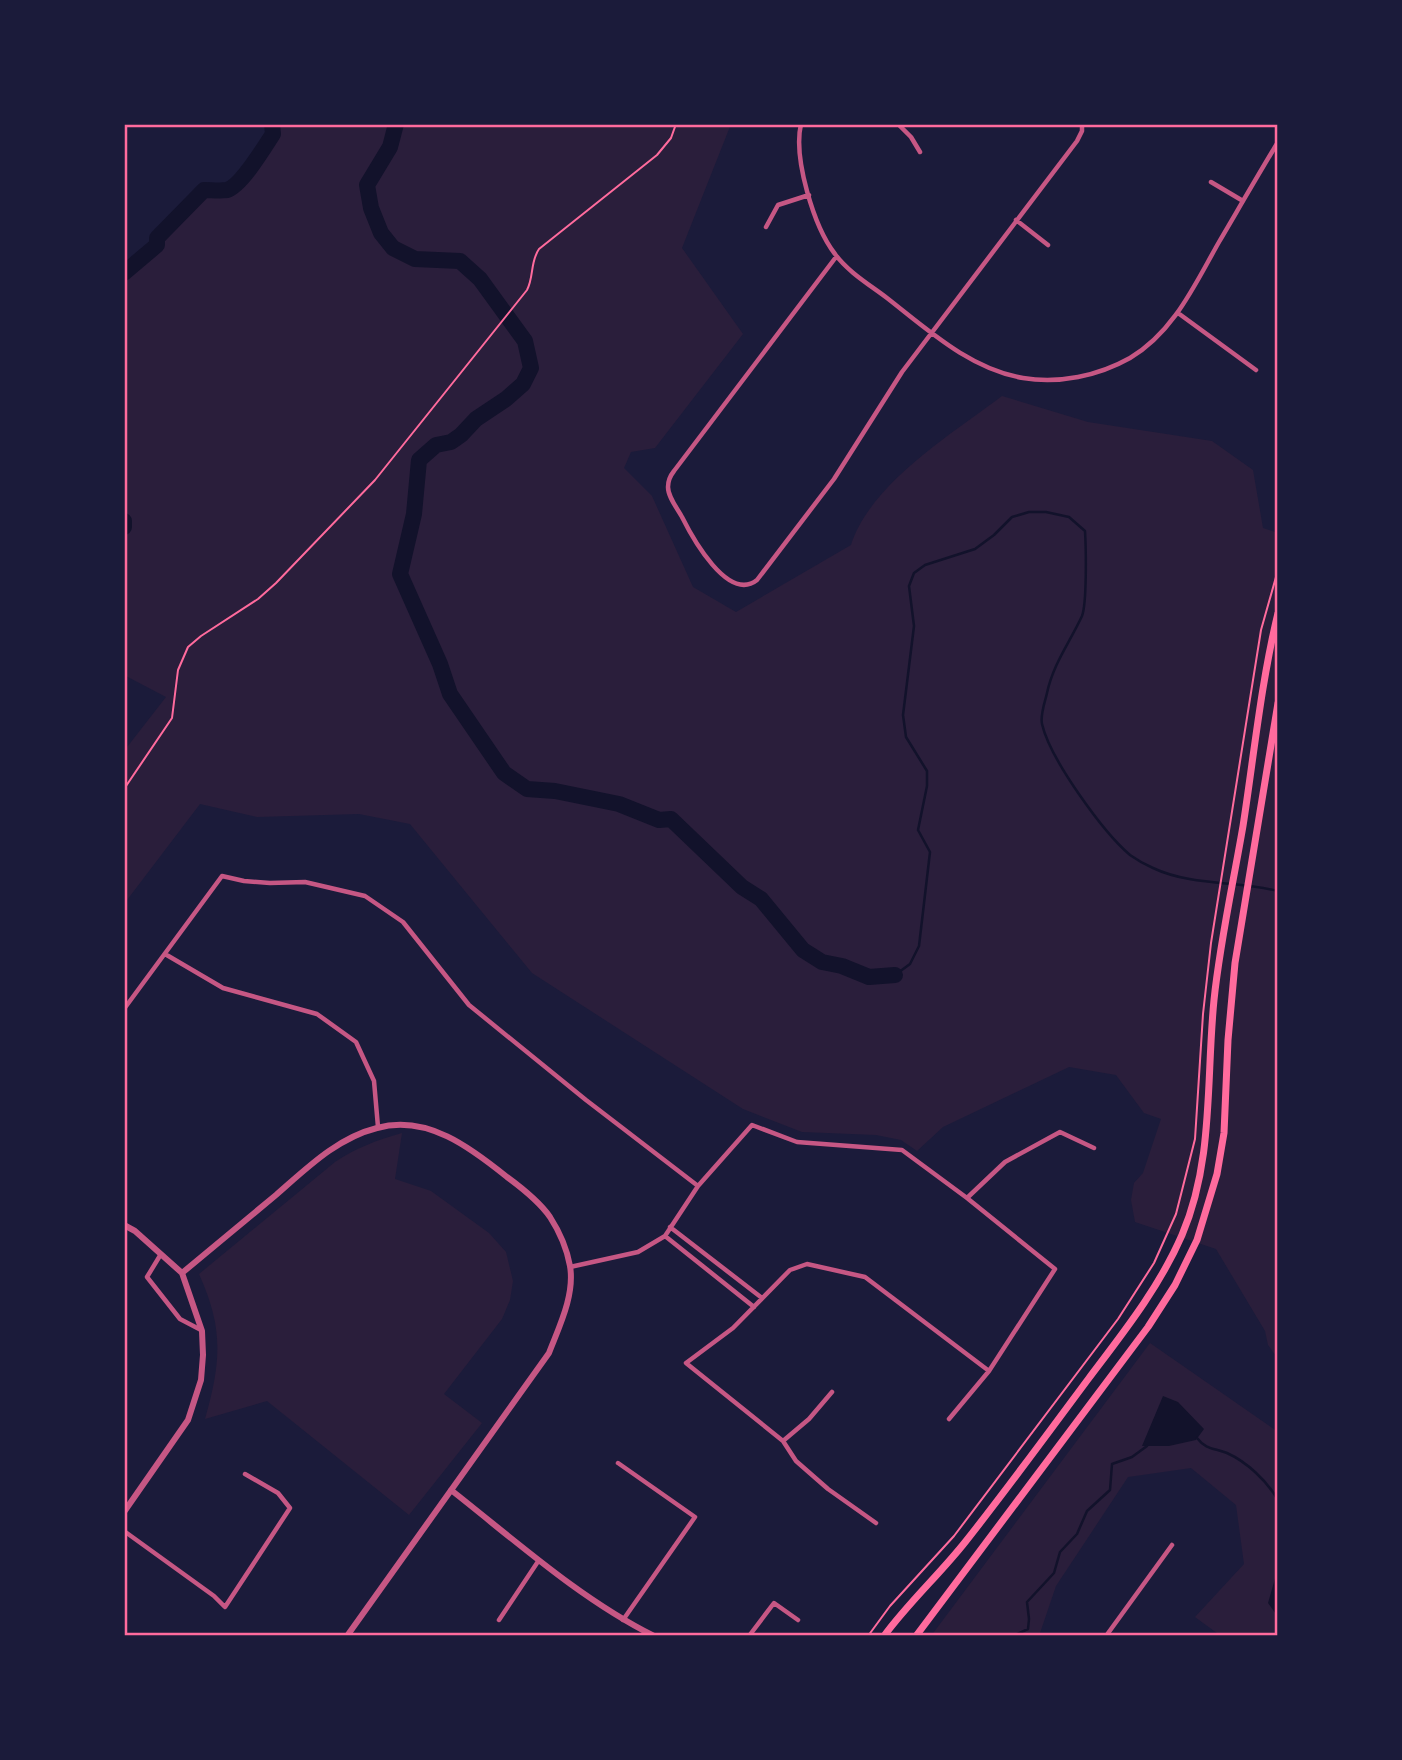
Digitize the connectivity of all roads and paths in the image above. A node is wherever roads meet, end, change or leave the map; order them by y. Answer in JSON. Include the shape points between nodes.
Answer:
{"nodes":[{"id":1,"x":676,"y":124,"type":"edge"},
{"id":2,"x":801,"y":124,"type":"edge"},
{"id":3,"x":898,"y":124,"type":"edge"},
{"id":4,"x":1082,"y":125,"type":"edge"},
{"id":5,"x":1278,"y":142,"type":"edge"},
{"id":6,"x":920,"y":152,"type":"dead end"},
{"id":7,"x":1211,"y":182,"type":"dead end"},
{"id":8,"x":809,"y":195,"type":"junction"},
{"id":9,"x":1243,"y":201,"type":"junction"},
{"id":10,"x":1016,"y":220,"type":"junction"},
{"id":11,"x":766,"y":227,"type":"dead end"},
{"id":12,"x":1048,"y":245,"type":"dead end"},
{"id":13,"x":836,"y":257,"type":"junction"},
{"id":14,"x":1178,"y":313,"type":"junction"},
{"id":15,"x":932,"y":332,"type":"junction"},
{"id":16,"x":1256,"y":370,"type":"dead end"},
{"id":17,"x":1278,"y":570,"type":"edge"},
{"id":18,"x":1278,"y":613,"type":"edge"},
{"id":19,"x":1278,"y":703,"type":"edge"},
{"id":20,"x":124,"y":789,"type":"edge"},
{"id":21,"x":166,"y":954,"type":"junction"},
{"id":22,"x":124,"y":1009,"type":"edge"},
{"id":23,"x":378,"y":1127,"type":"junction"},
{"id":24,"x":1094,"y":1148,"type":"dead end"},
{"id":25,"x":698,"y":1186,"type":"junction"},
{"id":26,"x":967,"y":1198,"type":"junction"},
{"id":27,"x":124,"y":1225,"type":"edge"},
{"id":28,"x":670,"y":1227,"type":"junction"},
{"id":29,"x":665,"y":1236,"type":"junction"},
{"id":30,"x":161,"y":1254,"type":"junction"},
{"id":31,"x":570,"y":1267,"type":"junction"},
{"id":32,"x":182,"y":1273,"type":"junction"},
{"id":33,"x":762,"y":1298,"type":"junction"},
{"id":34,"x":754,"y":1307,"type":"junction"},
{"id":35,"x":202,"y":1331,"type":"junction"},
{"id":36,"x":989,"y":1371,"type":"junction"},
{"id":37,"x":832,"y":1392,"type":"dead end"},
{"id":38,"x":949,"y":1419,"type":"dead end"},
{"id":39,"x":783,"y":1441,"type":"junction"},
{"id":40,"x":618,"y":1463,"type":"dead end"},
{"id":41,"x":245,"y":1474,"type":"dead end"},
{"id":42,"x":451,"y":1490,"type":"junction"},
{"id":43,"x":124,"y":1512,"type":"edge"},
{"id":44,"x":876,"y":1523,"type":"dead end"},
{"id":45,"x":124,"y":1531,"type":"edge"},
{"id":46,"x":1172,"y":1545,"type":"dead end"},
{"id":47,"x":539,"y":1560,"type":"junction"},
{"id":48,"x":499,"y":1620,"type":"dead end"},
{"id":49,"x":623,"y":1620,"type":"junction"},
{"id":50,"x":798,"y":1620,"type":"dead end"},
{"id":51,"x":347,"y":1636,"type":"edge"},
{"id":52,"x":654,"y":1636,"type":"edge"},
{"id":53,"x":749,"y":1636,"type":"edge"},
{"id":54,"x":868,"y":1636,"type":"edge"},
{"id":55,"x":884,"y":1636,"type":"edge"},
{"id":56,"x":916,"y":1636,"type":"edge"},
{"id":57,"x":1105,"y":1636,"type":"edge"}],
"edges":[{"from":1,"to":20,"type":"path","via":[[657,155],[539,249],[527,290],[375,480],[276,583],[188,647],[178,670],[172,718]]},
{"from":2,"to":8,"type":"street","via":[[799,161]]},
{"from":3,"to":6,"type":"street"},
{"from":4,"to":10,"type":"street","via":[[1077,141]]},
{"from":5,"to":9,"type":"street"},
{"from":7,"to":9,"type":"street"},
{"from":8,"to":11,"type":"street","via":[[778,205]]},
{"from":8,"to":13,"type":"street"},
{"from":9,"to":14,"type":"street"},
{"from":10,"to":12,"type":"street"},
{"from":10,"to":15,"type":"street"},
{"from":13,"to":15,"type":"street"},
{"from":13,"to":15,"type":"street","via":[[668,483],[670,495],[705,556],[735,583],[746,586],[757,580],[834,479]]},
{"from":14,"to":15,"type":"street","via":[[1156,338],[1129,358],[1073,378],[1032,379],[985,366]]},
{"from":14,"to":16,"type":"street"},
{"from":17,"to":54,"type":"path","via":[[1261,630],[1216,916],[1203,1014],[1195,1139],[1177,1214],[1149,1272],[1118,1319],[954,1536]]},
{"from":18,"to":55,"type":"main road","via":[[1214,1000],[1207,1128],[1197,1189],[1182,1235],[1126,1328],[964,1544]]},
{"from":19,"to":56,"type":"main road","via":[[1231,1005],[1224,1133],[1213,1192],[1197,1240],[1148,1327]]},
{"from":21,"to":22,"type":"street"},
{"from":21,"to":23,"type":"street","via":[[223,988],[317,1014],[356,1042],[374,1081]]},
{"from":21,"to":25,"type":"street","via":[[222,876],[270,883],[305,882],[365,895],[403,922],[469,1004]]},
{"from":23,"to":31,"type":"street","via":[[429,1129],[456,1139],[477,1154],[549,1216]]},
{"from":23,"to":32,"type":"street","via":[[334,1146]]},
{"from":24,"to":26,"type":"street","via":[[1060,1132],[1005,1162]]},
{"from":25,"to":26,"type":"street","via":[[752,1125],[797,1142],[902,1150]]},
{"from":25,"to":28,"type":"street"},
{"from":26,"to":36,"type":"street","via":[[1055,1269]]},
{"from":27,"to":30,"type":"street"},
{"from":28,"to":29,"type":"street"},
{"from":28,"to":33,"type":"street"},
{"from":29,"to":31,"type":"street","via":[[638,1252]]},
{"from":29,"to":34,"type":"street"},
{"from":30,"to":32,"type":"street"},
{"from":30,"to":35,"type":"street","via":[[147,1277],[180,1319]]},
{"from":31,"to":42,"type":"street","via":[[566,1310],[549,1353]]},
{"from":32,"to":35,"type":"street"},
{"from":33,"to":34,"type":"street"},
{"from":33,"to":36,"type":"street","via":[[790,1269],[807,1264],[865,1277]]},
{"from":34,"to":39,"type":"street","via":[[686,1363]]},
{"from":35,"to":43,"type":"street","via":[[201,1380],[188,1420]]},
{"from":36,"to":38,"type":"street"},
{"from":37,"to":39,"type":"street"},
{"from":39,"to":44,"type":"street","via":[[796,1461]]},
{"from":40,"to":49,"type":"street","via":[[695,1517]]},
{"from":41,"to":45,"type":"street","via":[[278,1493],[290,1507],[225,1607]]},
{"from":42,"to":47,"type":"street"},
{"from":42,"to":51,"type":"street"},
{"from":46,"to":57,"type":"street"},
{"from":47,"to":48,"type":"street"},
{"from":47,"to":49,"type":"street"},
{"from":49,"to":52,"type":"street"},
{"from":50,"to":53,"type":"street","via":[[774,1604]]}]}
